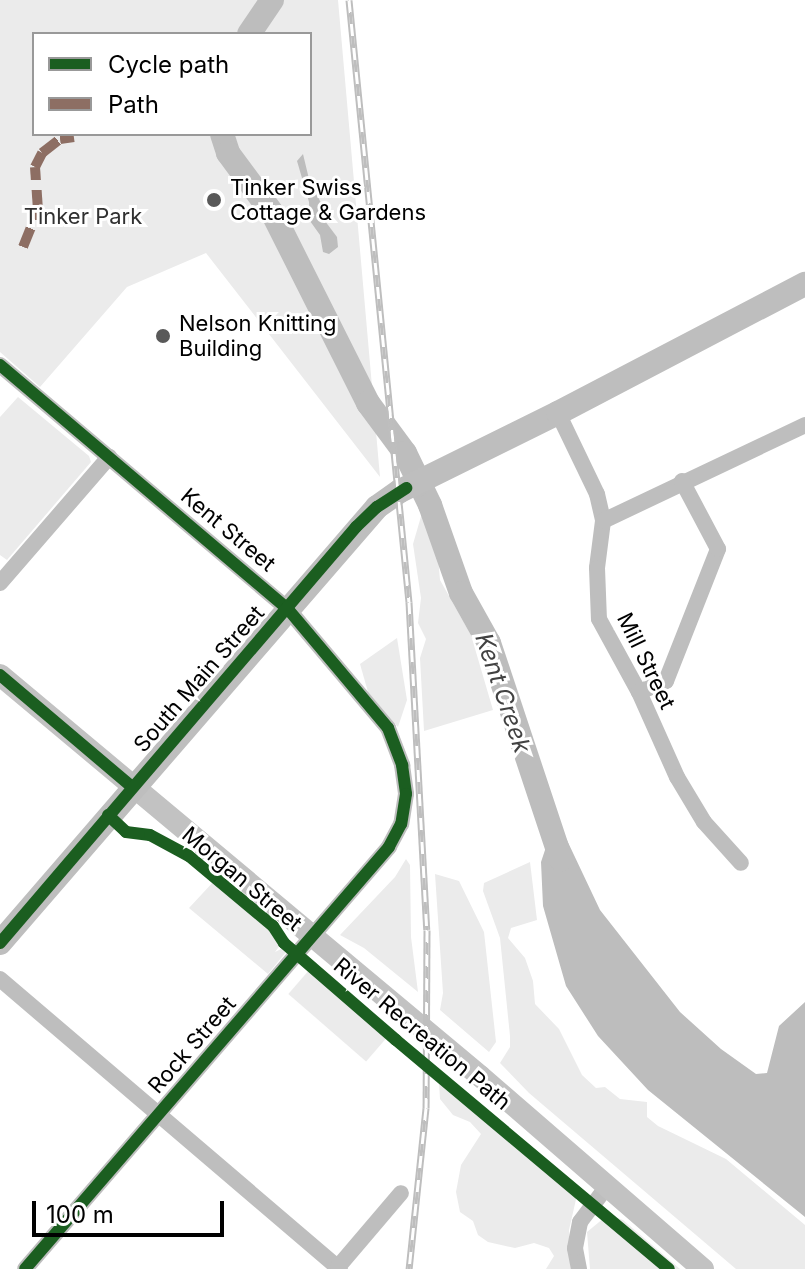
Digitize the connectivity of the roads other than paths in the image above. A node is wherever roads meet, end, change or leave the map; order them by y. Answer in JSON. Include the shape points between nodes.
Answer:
{"nodes":[{"id":1,"x":805,"y":284,"type":"edge"},
{"id":2,"x":0,"y":365,"type":"edge"},
{"id":3,"x":558,"y":413,"type":"junction"},
{"id":4,"x":805,"y":425,"type":"edge"},
{"id":5,"x":109,"y":457,"type":"junction"},
{"id":6,"x":682,"y":481,"type":"junction"},
{"id":7,"x":603,"y":521,"type":"junction"},
{"id":8,"x":0,"y":583,"type":"edge"},
{"id":9,"x":287,"y":608,"type":"junction"},
{"id":10,"x":0,"y":675,"type":"edge"},
{"id":11,"x":639,"y":692,"type":"junction"},
{"id":12,"x":132,"y":787,"type":"junction"},
{"id":13,"x":389,"y":847,"type":"joint"},
{"id":14,"x":741,"y":863,"type":"dead end"},
{"id":15,"x":311,"y":937,"type":"junction"},
{"id":16,"x":0,"y":943,"type":"edge"},
{"id":17,"x":0,"y":979,"type":"edge"},
{"id":18,"x":158,"y":1115,"type":"junction"},
{"id":19,"x":608,"y":1185,"type":"junction"},
{"id":20,"x":401,"y":1193,"type":"dead end"},
{"id":21,"x":339,"y":1268,"type":"edge"},
{"id":22,"x":25,"y":1269,"type":"edge"},
{"id":23,"x":579,"y":1269,"type":"edge"},
{"id":24,"x":703,"y":1269,"type":"edge"}],
"edges":[{"from":1,"to":3,"type":"main road","name":"South Main Street"},
{"from":2,"to":5,"type":"street","name":"Kent Street"},
{"from":3,"to":7,"type":"street","name":"Mill Street","via":[[597,494]]},
{"from":3,"to":9,"type":"main road","name":"South Main Street","via":[[377,507]]},
{"from":4,"to":6,"type":"street"},
{"from":5,"to":8,"type":"street"},
{"from":5,"to":9,"type":"street","name":"Kent Street"},
{"from":6,"to":7,"type":"street"},
{"from":6,"to":11,"type":"street","via":[[718,549],[666,681]]},
{"from":7,"to":11,"type":"street","name":"Mill Street","via":[[597,568],[599,619]]},
{"from":9,"to":12,"type":"main road","name":"South Main Street"},
{"from":9,"to":13,"type":"street","name":"Kent Street","via":[[388,728],[406,794],[401,824]]},
{"from":10,"to":12,"type":"main road","name":"Morgan Street"},
{"from":11,"to":14,"type":"street","name":"Mill Street","via":[[677,777],[704,822]]},
{"from":12,"to":15,"type":"main road","name":"Morgan Street"},
{"from":12,"to":16,"type":"main road","name":"South Main Street"},
{"from":13,"to":15,"type":"street","name":"Rock Street"},
{"from":15,"to":18,"type":"street","name":"Rock Street"},
{"from":15,"to":19,"type":"main road","name":"Morgan Street"},
{"from":17,"to":18,"type":"street"},
{"from":18,"to":21,"type":"street"},
{"from":18,"to":22,"type":"street","name":"Rock Street"},
{"from":19,"to":23,"type":"street","via":[[580,1222],[575,1248]]},
{"from":19,"to":24,"type":"main road","name":"Morgan Street"},
{"from":20,"to":21,"type":"street"}]}
